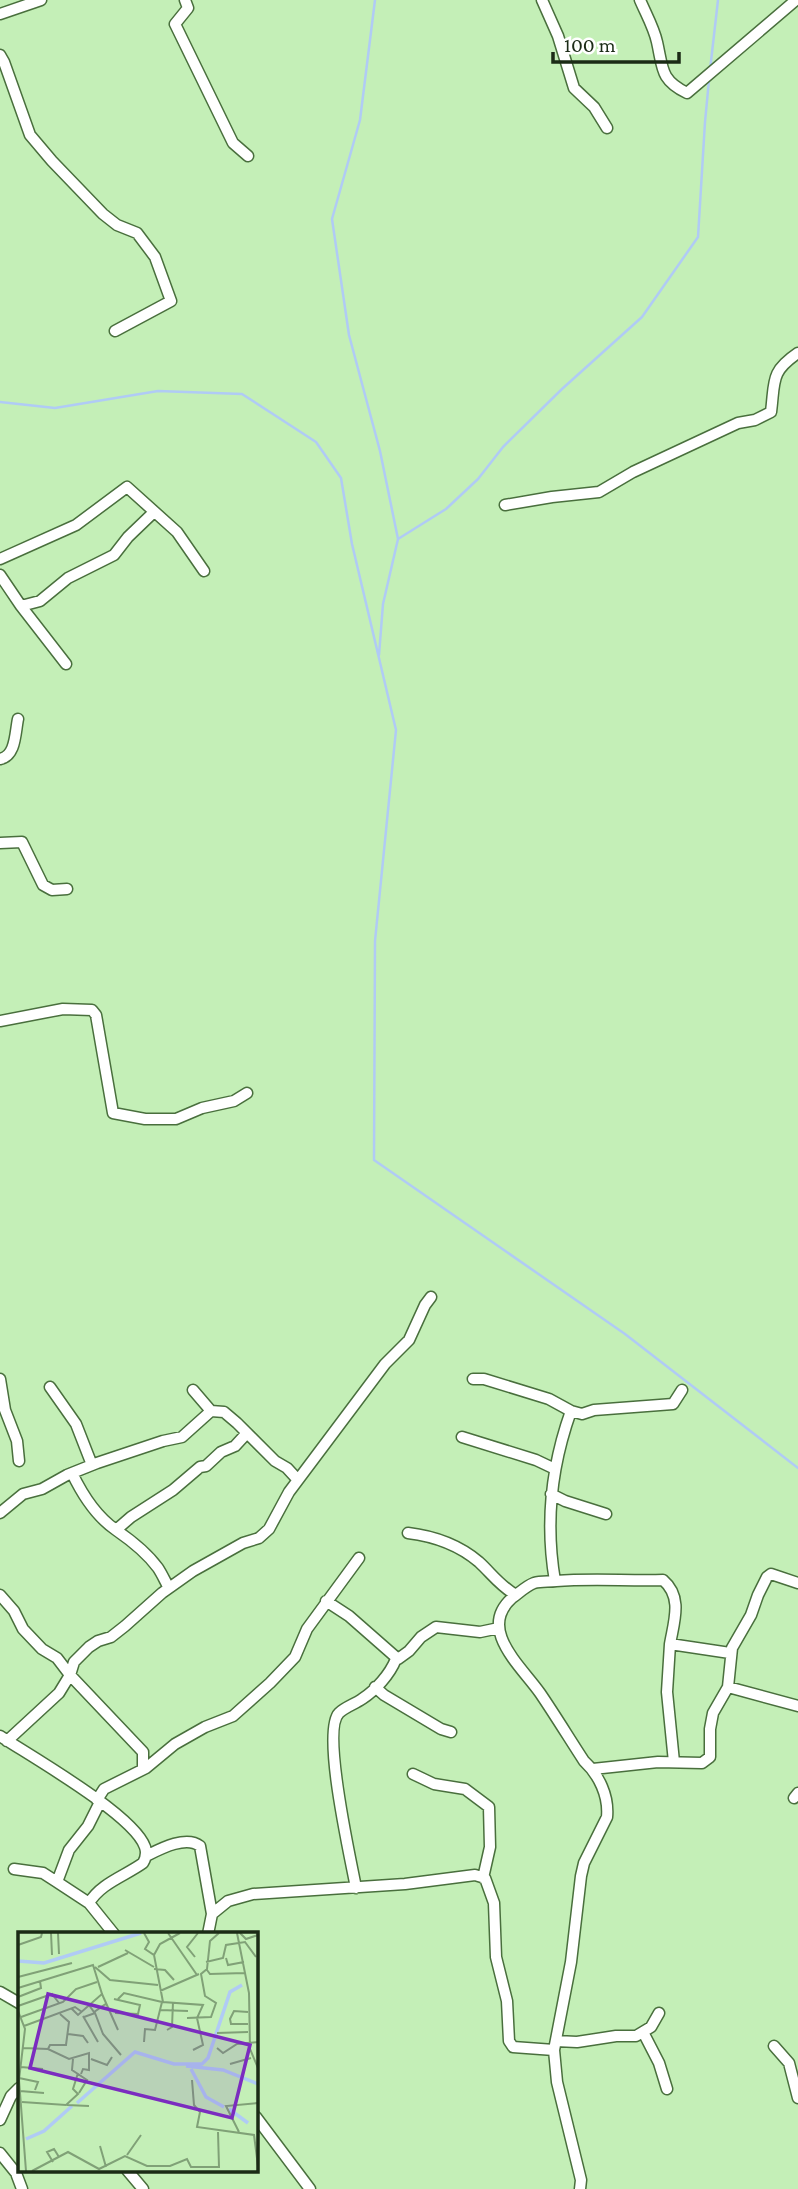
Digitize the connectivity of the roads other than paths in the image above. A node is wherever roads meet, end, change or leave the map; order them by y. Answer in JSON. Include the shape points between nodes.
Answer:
{"nodes":[{"id":1,"x":41,"y":0,"type":"edge"},
{"id":2,"x":185,"y":0,"type":"edge"},
{"id":3,"x":542,"y":0,"type":"edge"},
{"id":4,"x":640,"y":0,"type":"edge"},
{"id":5,"x":796,"y":0,"type":"edge"},
{"id":6,"x":0,"y":14,"type":"edge"},
{"id":7,"x":0,"y":55,"type":"edge"},
{"id":8,"x":607,"y":128,"type":"dead end"},
{"id":9,"x":248,"y":156,"type":"dead end"},
{"id":10,"x":115,"y":331,"type":"dead end"},
{"id":11,"x":798,"y":353,"type":"edge"},
{"id":12,"x":505,"y":505,"type":"dead end"},
{"id":13,"x":154,"y":512,"type":"junction"},
{"id":14,"x":0,"y":559,"type":"edge"},
{"id":15,"x":204,"y":571,"type":"dead end"},
{"id":16,"x":0,"y":575,"type":"edge"},
{"id":17,"x":21,"y":606,"type":"junction"},
{"id":18,"x":66,"y":664,"type":"dead end"},
{"id":19,"x":18,"y":719,"type":"dead end"},
{"id":20,"x":0,"y":759,"type":"edge"},
{"id":21,"x":0,"y":843,"type":"edge"},
{"id":22,"x":67,"y":889,"type":"dead end"},
{"id":23,"x":0,"y":1021,"type":"edge"},
{"id":24,"x":247,"y":1093,"type":"dead end"},
{"id":25,"x":432,"y":1297,"type":"dead end"},
{"id":26,"x":0,"y":1379,"type":"edge"},
{"id":27,"x":473,"y":1379,"type":"dead end"},
{"id":28,"x":50,"y":1387,"type":"dead end"},
{"id":29,"x":193,"y":1390,"type":"dead end"},
{"id":30,"x":682,"y":1390,"type":"dead end"},
{"id":31,"x":211,"y":1411,"type":"junction"},
{"id":32,"x":571,"y":1411,"type":"junction"},
{"id":33,"x":0,"y":1427,"type":"edge"},
{"id":34,"x":12,"y":1427,"type":"junction"},
{"id":35,"x":247,"y":1433,"type":"junction"},
{"id":36,"x":462,"y":1437,"type":"dead end"},
{"id":37,"x":19,"y":1461,"type":"dead end"},
{"id":38,"x":92,"y":1465,"type":"junction"},
{"id":39,"x":555,"y":1469,"type":"junction"},
{"id":40,"x":72,"y":1473,"type":"junction"},
{"id":41,"x":298,"y":1480,"type":"junction"},
{"id":42,"x":551,"y":1493,"type":"junction"},
{"id":43,"x":0,"y":1513,"type":"edge"},
{"id":44,"x":606,"y":1514,"type":"dead end"},
{"id":45,"x":116,"y":1530,"type":"junction"},
{"id":46,"x":408,"y":1533,"type":"dead end"},
{"id":47,"x":359,"y":1558,"type":"dead end"},
{"id":48,"x":555,"y":1581,"type":"junction"},
{"id":49,"x":798,"y":1583,"type":"edge"},
{"id":50,"x":169,"y":1588,"type":"junction"},
{"id":51,"x":0,"y":1595,"type":"edge"},
{"id":52,"x":516,"y":1595,"type":"junction"},
{"id":53,"x":326,"y":1601,"type":"junction"},
{"id":54,"x":499,"y":1628,"type":"junction"},
{"id":55,"x":670,"y":1644,"type":"junction"},
{"id":56,"x":730,"y":1653,"type":"junction"},
{"id":57,"x":396,"y":1659,"type":"junction"},
{"id":58,"x":70,"y":1675,"type":"junction"},
{"id":59,"x":375,"y":1687,"type":"junction"},
{"id":60,"x":728,"y":1687,"type":"junction"},
{"id":61,"x":798,"y":1706,"type":"edge"},
{"id":62,"x":451,"y":1732,"type":"dead end"},
{"id":63,"x":4,"y":1739,"type":"edge"},
{"id":64,"x":674,"y":1762,"type":"junction"},
{"id":65,"x":146,"y":1768,"type":"junction"},
{"id":66,"x":593,"y":1769,"type":"junction"},
{"id":67,"x":413,"y":1774,"type":"dead end"},
{"id":68,"x":99,"y":1801,"type":"junction"},
{"id":69,"x":146,"y":1856,"type":"junction"},
{"id":70,"x":14,"y":1869,"type":"dead end"},
{"id":71,"x":483,"y":1878,"type":"junction"},
{"id":72,"x":57,"y":1882,"type":"junction"},
{"id":73,"x":356,"y":1888,"type":"junction"},
{"id":74,"x":89,"y":1903,"type":"junction"},
{"id":75,"x":212,"y":1914,"type":"junction"},
{"id":76,"x":112,"y":1932,"type":"edge"},
{"id":77,"x":208,"y":1932,"type":"edge"},
{"id":78,"x":0,"y":1992,"type":"edge"},
{"id":79,"x":18,"y":2002,"type":"edge"},
{"id":80,"x":659,"y":2013,"type":"dead end"},
{"id":81,"x":643,"y":2032,"type":"junction"},
{"id":82,"x":555,"y":2046,"type":"junction"},
{"id":83,"x":774,"y":2046,"type":"dead end"},
{"id":84,"x":667,"y":2088,"type":"dead end"},
{"id":85,"x":18,"y":2089,"type":"edge"},
{"id":86,"x":798,"y":2098,"type":"edge"},
{"id":87,"x":257,"y":2118,"type":"edge"},
{"id":88,"x":0,"y":2120,"type":"edge"},
{"id":89,"x":0,"y":2153,"type":"edge"},
{"id":90,"x":18,"y":2171,"type":"edge"},
{"id":91,"x":129,"y":2172,"type":"edge"},
{"id":92,"x":143,"y":2189,"type":"edge"},
{"id":93,"x":310,"y":2189,"type":"edge"},
{"id":94,"x":580,"y":2189,"type":"edge"}],
"edges":[{"from":1,"to":6,"type":"street"},
{"from":2,"to":9,"type":"street","via":[[188,8],[175,24],[233,143]]},
{"from":3,"to":8,"type":"street","via":[[574,88]]},
{"from":4,"to":5,"type":"street","via":[[657,41],[661,68],[675,87],[687,93]]},
{"from":7,"to":10,"type":"street","via":[[30,135],[103,214],[137,233],[156,257],[171,301]]},
{"from":11,"to":12,"type":"street","via":[[777,372],[771,412],[738,423],[599,492]]},
{"from":13,"to":14,"type":"street","via":[[127,487],[76,525]]},
{"from":13,"to":15,"type":"street","via":[[177,532]]},
{"from":13,"to":17,"type":"street","via":[[114,555],[68,578],[40,601]]},
{"from":16,"to":17,"type":"street"},
{"from":17,"to":18,"type":"street"},
{"from":19,"to":20,"type":"street","via":[[12,751]]},
{"from":21,"to":22,"type":"street","via":[[22,842],[43,886]]},
{"from":23,"to":24,"type":"street","via":[[63,1009],[92,1010],[113,1113],[176,1119]]},
{"from":25,"to":41,"type":"street","via":[[409,1340],[385,1364]]},
{"from":26,"to":34,"type":"street"},
{"from":27,"to":32,"type":"street","via":[[549,1399]]},
{"from":28,"to":38,"type":"street","via":[[76,1424]]},
{"from":29,"to":31,"type":"street"},
{"from":30,"to":32,"type":"street","via":[[673,1404],[665,1406],[635,1405],[582,1414]]},
{"from":31,"to":35,"type":"street","via":[[223,1412]]},
{"from":31,"to":38,"type":"street","via":[[182,1437]]},
{"from":32,"to":39,"type":"street"},
{"from":33,"to":34,"type":"street"},
{"from":34,"to":37,"type":"street"},
{"from":35,"to":41,"type":"street"},
{"from":35,"to":45,"type":"street"},
{"from":36,"to":39,"type":"street"},
{"from":38,"to":40,"type":"street"},
{"from":39,"to":42,"type":"street"},
{"from":40,"to":43,"type":"street","via":[[23,1494]]},
{"from":40,"to":45,"type":"street","via":[[89,1501]]},
{"from":41,"to":50,"type":"street","via":[[260,1538],[224,1553]]},
{"from":42,"to":44,"type":"street"},
{"from":42,"to":48,"type":"street","via":[[549,1532]]},
{"from":45,"to":50,"type":"street","via":[[151,1560]]},
{"from":46,"to":52,"type":"street","via":[[449,1543],[478,1561]]},
{"from":47,"to":53,"type":"street"},
{"from":48,"to":52,"type":"street","via":[[534,1583]]},
{"from":48,"to":55,"type":"street","via":[[663,1580],[677,1602]]},
{"from":49,"to":56,"type":"street","via":[[771,1574],[767,1577]]},
{"from":50,"to":58,"type":"street","via":[[111,1637],[89,1647],[74,1662]]},
{"from":51,"to":58,"type":"street","via":[[23,1629]]},
{"from":52,"to":54,"type":"street","via":[[503,1606]]},
{"from":53,"to":57,"type":"street"},
{"from":53,"to":65,"type":"street","via":[[306,1629],[295,1657],[270,1683],[233,1716],[175,1744]]},
{"from":54,"to":57,"type":"street","via":[[480,1632],[436,1627]]},
{"from":54,"to":66,"type":"street","via":[[512,1658]]},
{"from":55,"to":56,"type":"street"},
{"from":55,"to":64,"type":"street","via":[[667,1692]]},
{"from":56,"to":60,"type":"street"},
{"from":57,"to":59,"type":"street"},
{"from":58,"to":63,"type":"street","via":[[59,1693]]},
{"from":58,"to":65,"type":"street","via":[[143,1752]]},
{"from":59,"to":62,"type":"street"},
{"from":59,"to":73,"type":"street","via":[[338,1714],[334,1723],[334,1763]]},
{"from":60,"to":61,"type":"street"},
{"from":60,"to":64,"type":"street","via":[[713,1713],[710,1757],[702,1763]]},
{"from":63,"to":68,"type":"street"},
{"from":64,"to":66,"type":"street"},
{"from":65,"to":68,"type":"street","via":[[104,1789]]},
{"from":66,"to":82,"type":"street","via":[[603,1786],[607,1817],[581,1875]]},
{"from":67,"to":71,"type":"street","via":[[434,1784],[465,1789],[489,1807],[490,1847]]},
{"from":68,"to":69,"type":"street","via":[[137,1832]]},
{"from":68,"to":72,"type":"street","via":[[88,1826],[69,1850]]},
{"from":69,"to":74,"type":"street"},
{"from":69,"to":75,"type":"street","via":[[178,1844],[200,1846]]},
{"from":70,"to":72,"type":"street","via":[[43,1873]]},
{"from":71,"to":73,"type":"street","via":[[475,1875]]},
{"from":71,"to":82,"type":"street","via":[[494,1903],[496,1957],[507,2001],[509,2041],[524,2049]]},
{"from":72,"to":74,"type":"street"},
{"from":73,"to":75,"type":"street","via":[[253,1894],[228,1901]]},
{"from":74,"to":76,"type":"street"},
{"from":75,"to":77,"type":"street"},
{"from":78,"to":79,"type":"street"},
{"from":80,"to":81,"type":"street"},
{"from":81,"to":82,"type":"street"},
{"from":81,"to":84,"type":"street"},
{"from":82,"to":94,"type":"street","via":[[557,2082]]},
{"from":83,"to":86,"type":"street","via":[[789,2063]]},
{"from":85,"to":88,"type":"street"},
{"from":87,"to":93,"type":"street"},
{"from":89,"to":90,"type":"street"},
{"from":91,"to":92,"type":"street"}]}
